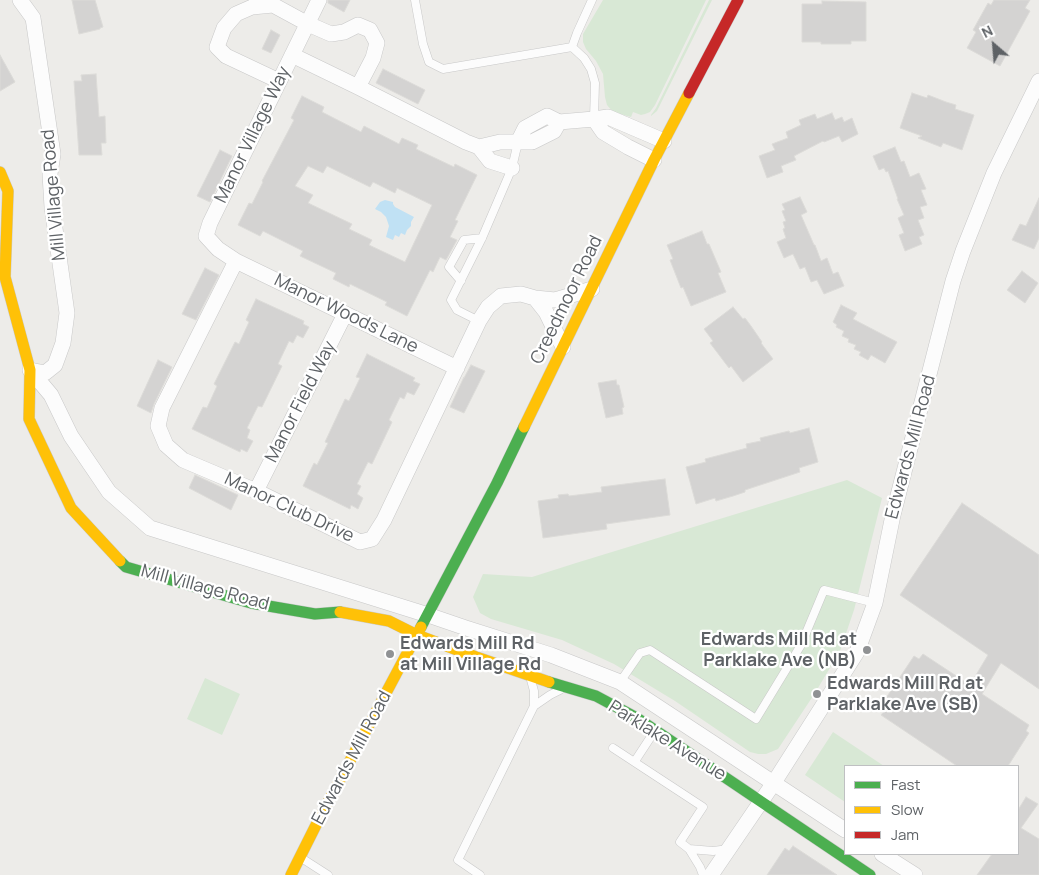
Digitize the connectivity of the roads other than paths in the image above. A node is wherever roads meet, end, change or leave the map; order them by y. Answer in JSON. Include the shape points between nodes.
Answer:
{"nodes":[{"id":1,"x":20,"y":0,"type":"edge"},
{"id":2,"x":319,"y":0,"type":"edge"},
{"id":3,"x":415,"y":0,"type":"edge"},
{"id":4,"x":592,"y":0,"type":"edge"},
{"id":5,"x":738,"y":0,"type":"edge"},
{"id":6,"x":308,"y":24,"type":"junction"},
{"id":7,"x":572,"y":47,"type":"junction"},
{"id":8,"x":292,"y":56,"type":"junction"},
{"id":9,"x":279,"y":81,"type":"junction"},
{"id":10,"x":1039,"y":81,"type":"edge"},
{"id":11,"x":358,"y":87,"type":"junction"},
{"id":12,"x":1036,"y":98,"type":"edge"},
{"id":13,"x":594,"y":119,"type":"junction"},
{"id":14,"x":664,"y":141,"type":"junction"},
{"id":15,"x":518,"y":142,"type":"junction"},
{"id":16,"x":479,"y":147,"type":"junction"},
{"id":17,"x":654,"y":160,"type":"junction"},
{"id":18,"x":512,"y":168,"type":"junction"},
{"id":19,"x":0,"y":172,"type":"edge"},
{"id":20,"x":482,"y":238,"type":"junction"},
{"id":21,"x":236,"y":261,"type":"junction"},
{"id":22,"x":461,"y":281,"type":"junction"},
{"id":23,"x":592,"y":289,"type":"junction"},
{"id":24,"x":536,"y":298,"type":"junction"},
{"id":25,"x":345,"y":314,"type":"junction"},
{"id":26,"x":479,"y":321,"type":"junction"},
{"id":27,"x":563,"y":347,"type":"junction"},
{"id":28,"x":457,"y":368,"type":"junction"},
{"id":29,"x":30,"y":370,"type":"junction"},
{"id":30,"x":256,"y":491,"type":"junction"},
{"id":31,"x":875,"y":603,"type":"junction"},
{"id":32,"x":428,"y":614,"type":"junction"},
{"id":33,"x":418,"y":635,"type":"junction"},
{"id":34,"x":530,"y":675,"type":"junction"},
{"id":35,"x":620,"y":682,"type":"junction"},
{"id":36,"x":566,"y":688,"type":"junction"},
{"id":37,"x":534,"y":706,"type":"junction"},
{"id":38,"x":655,"y":730,"type":"junction"},
{"id":39,"x":613,"y":748,"type":"dead end"},
{"id":40,"x":635,"y":762,"type":"junction"},
{"id":41,"x":774,"y":784,"type":"junction"},
{"id":42,"x":761,"y":801,"type":"junction"},
{"id":43,"x":844,"y":829,"type":"edge"},
{"id":44,"x":689,"y":849,"type":"junction"},
{"id":45,"x":729,"y":849,"type":"junction"},
{"id":46,"x":884,"y":855,"type":"edge"},
{"id":47,"x":300,"y":857,"type":"junction"},
{"id":48,"x":291,"y":875,"type":"edge"},
{"id":49,"x":328,"y":875,"type":"edge"},
{"id":50,"x":480,"y":875,"type":"edge"},
{"id":51,"x":703,"y":875,"type":"edge"},
{"id":52,"x":712,"y":875,"type":"edge"},
{"id":53,"x":870,"y":875,"type":"edge"},
{"id":54,"x":915,"y":875,"type":"edge"}],
"edges":[{"from":1,"to":29,"type":"street","name":"Mill Village Road","via":[[33,18],[53,154],[50,174],[52,207],[67,313],[63,343],[55,365],[45,373]]},
{"from":2,"to":6,"type":"street","name":"Manor Village Way"},
{"from":3,"to":7,"type":"lane","via":[[428,62],[443,69]]},
{"from":4,"to":7,"type":"lane"},
{"from":5,"to":14,"type":"street","name":"Creedmoor Road"},
{"from":6,"to":8,"type":"street","name":"Manor Village Way"},
{"from":6,"to":9,"type":"street","via":[[273,5],[252,7],[236,14],[224,28],[217,47],[226,56]]},
{"from":6,"to":11,"type":"street","via":[[331,34],[358,25],[370,30],[376,43],[374,58]]},
{"from":7,"to":13,"type":"lane","via":[[591,69],[595,83]]},
{"from":8,"to":9,"type":"street","name":"Manor Village Way"},
{"from":8,"to":11,"type":"street"},
{"from":9,"to":21,"type":"street","name":"Manor Village Way","via":[[206,236]]},
{"from":10,"to":12,"type":"street","name":"Edwards Mill Road"},
{"from":11,"to":16,"type":"street"},
{"from":12,"to":31,"type":"street","name":"Edwards Mill Road","via":[[994,173],[958,266],[893,515]]},
{"from":13,"to":14,"type":"street","via":[[608,117]]},
{"from":13,"to":15,"type":"street","via":[[559,122],[554,131],[532,142]]},
{"from":13,"to":17,"type":"street","via":[[603,132]]},
{"from":14,"to":17,"type":"street","name":"Creedmoor Road"},
{"from":15,"to":16,"type":"street"},
{"from":15,"to":18,"type":"lane"},
{"from":16,"to":18,"type":"street","via":[[490,161]]},
{"from":17,"to":23,"type":"street","name":"Creedmoor Road"},
{"from":18,"to":20,"type":"lane"},
{"from":19,"to":29,"type":"street","name":"Mill Village Road","via":[[8,191],[6,277]]},
{"from":20,"to":22,"type":"lane"},
{"from":20,"to":22,"type":"lane","via":[[464,240],[449,267]]},
{"from":21,"to":25,"type":"street","name":"Manor Woods Lane"},
{"from":21,"to":30,"type":"street","name":"Manor Club Drive","via":[[162,408],[158,426],[166,445],[183,460]]},
{"from":22,"to":26,"type":"lane","via":[[451,300],[457,310]]},
{"from":23,"to":24,"type":"street","name":"Manor Club Drive","via":[[554,300]]},
{"from":23,"to":27,"type":"street","name":"Creedmoor Road"},
{"from":24,"to":26,"type":"street","name":"Manor Club Drive","via":[[521,294],[501,296]]},
{"from":24,"to":27,"type":"street"},
{"from":25,"to":28,"type":"street","name":"Manor Woods Lane"},
{"from":25,"to":30,"type":"street","name":"Manor Field Way"},
{"from":26,"to":28,"type":"street","name":"Manor Club Drive"},
{"from":27,"to":32,"type":"street","name":"Creedmoor Road"},
{"from":28,"to":30,"type":"street","name":"Manor Club Drive","via":[[372,539],[360,542]]},
{"from":29,"to":32,"type":"street","name":"Mill Village Road","via":[[51,395],[71,436],[109,492],[150,528]]},
{"from":29,"to":33,"type":"street","name":"Mill Village Road","via":[[29,419],[67,499],[126,567],[251,603],[315,614],[341,612],[381,619]]},
{"from":31,"to":35,"type":"lane","via":[[824,590],[801,644],[756,718],[650,650],[640,653]]},
{"from":31,"to":41,"type":"street","name":"Edwards Mill Road","via":[[857,652]]},
{"from":32,"to":33,"type":"street","name":"Edwards Mill Road"},
{"from":32,"to":35,"type":"street","name":"Parklake Avenue"},
{"from":33,"to":34,"type":"street","name":"Parklake Avenue"},
{"from":33,"to":47,"type":"street","name":"Edwards Mill Road"},
{"from":34,"to":36,"type":"street","name":"Parklake Avenue"},
{"from":34,"to":37,"type":"lane"},
{"from":35,"to":41,"type":"street","name":"Parklake Avenue"},
{"from":36,"to":37,"type":"lane"},
{"from":36,"to":38,"type":"street","name":"Parklake Avenue","via":[[596,696]]},
{"from":37,"to":50,"type":"lane","via":[[458,860]]},
{"from":38,"to":40,"type":"lane"},
{"from":38,"to":42,"type":"street","name":"Parklake Avenue"},
{"from":39,"to":40,"type":"lane"},
{"from":40,"to":44,"type":"lane","via":[[702,807],[680,842]]},
{"from":41,"to":42,"type":"street","name":"Edwards Mill Road"},
{"from":41,"to":43,"type":"street","name":"Parklake Avenue"},
{"from":42,"to":45,"type":"street","name":"Edwards Mill Road"},
{"from":42,"to":53,"type":"street","name":"Parklake Avenue"},
{"from":44,"to":45,"type":"lane"},
{"from":44,"to":51,"type":"lane"},
{"from":45,"to":52,"type":"street","name":"Edwards Mill Road"},
{"from":46,"to":54,"type":"street"},
{"from":47,"to":48,"type":"street","name":"Edwards Mill Road"},
{"from":47,"to":49,"type":"lane"}]}
